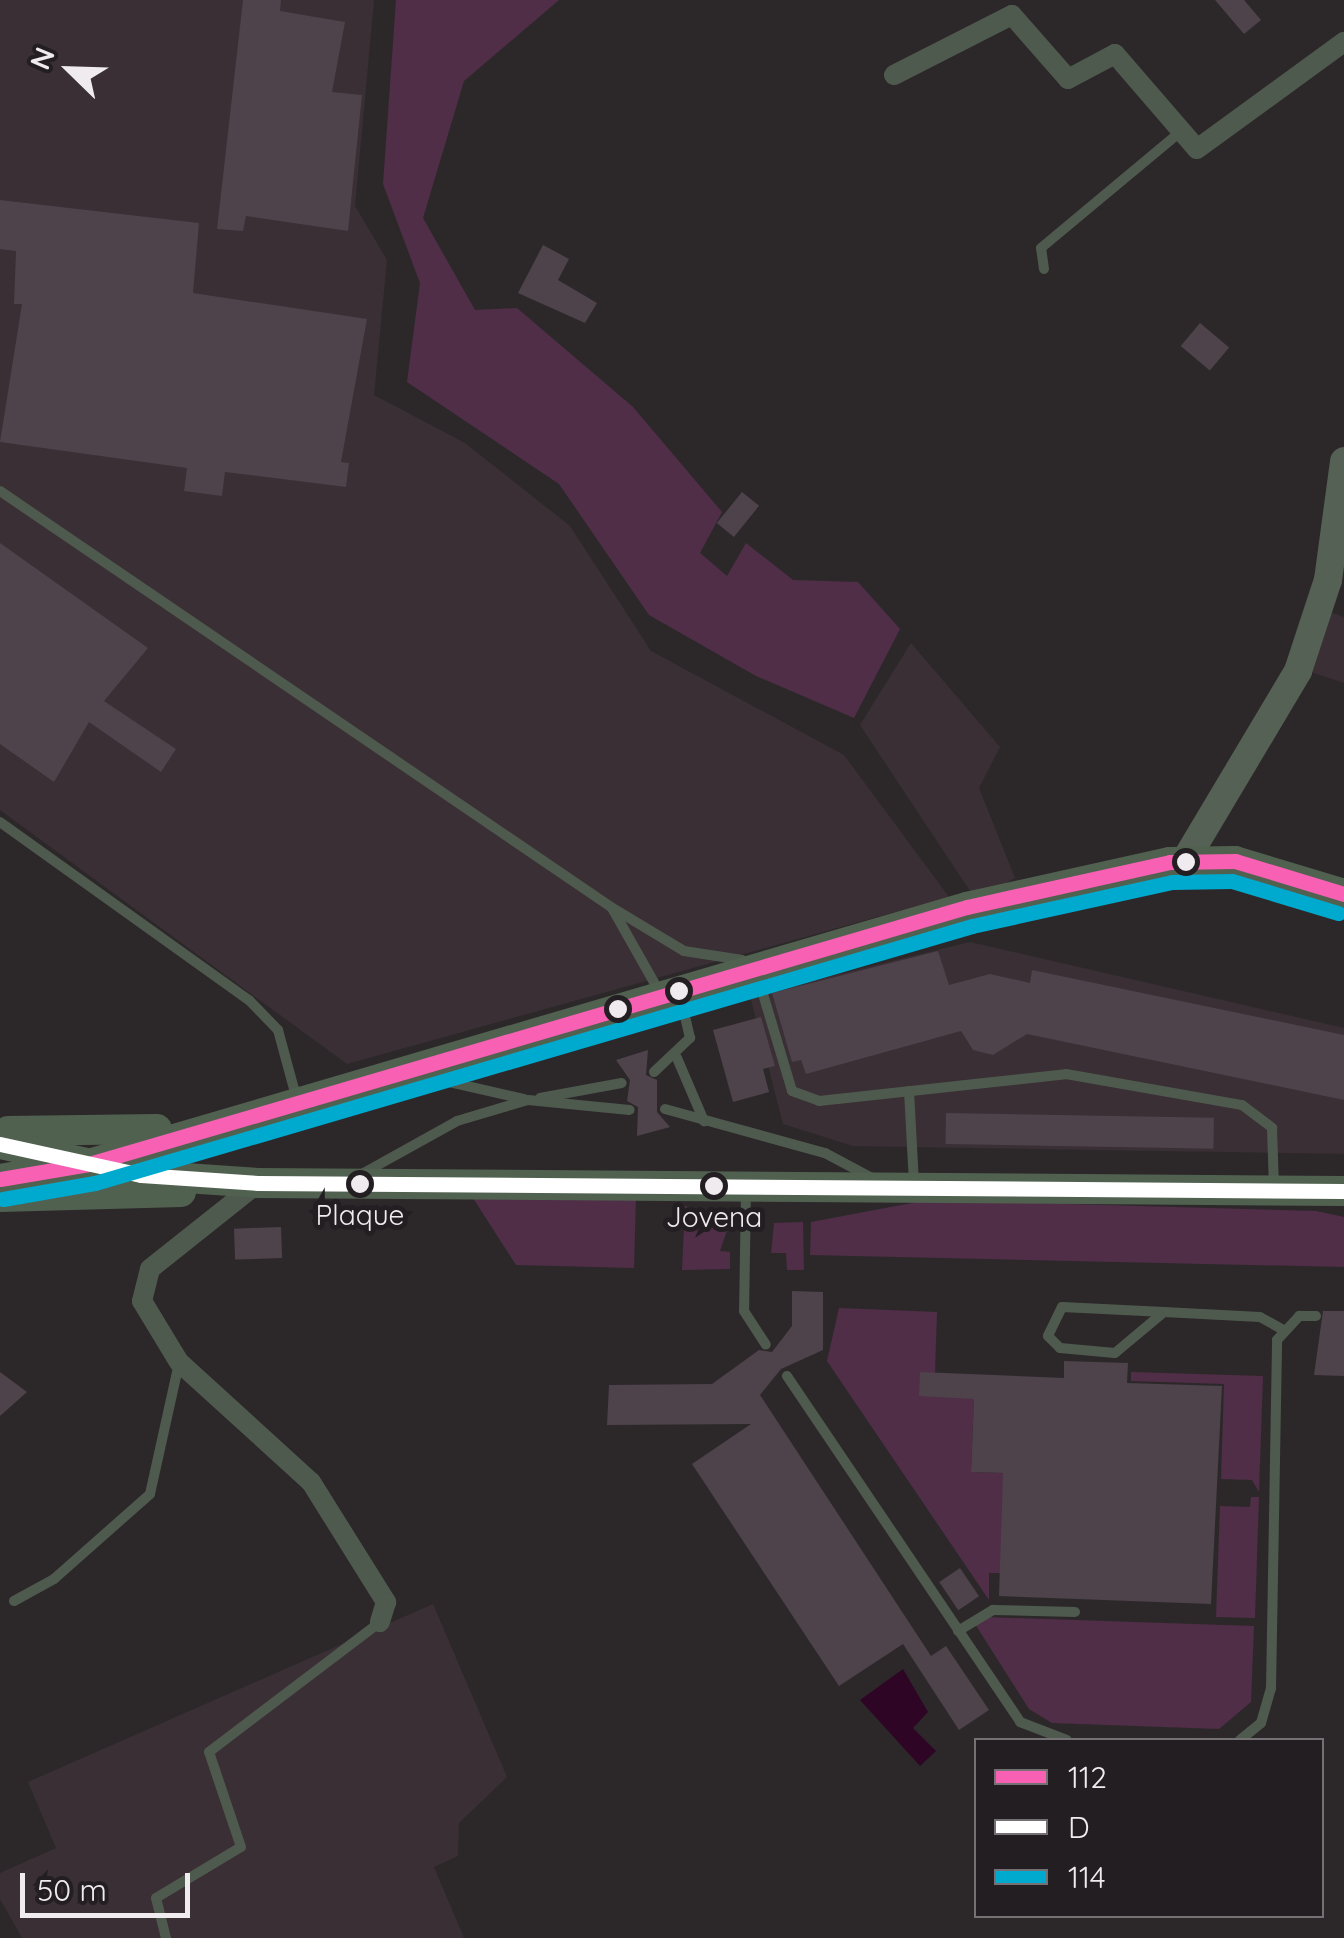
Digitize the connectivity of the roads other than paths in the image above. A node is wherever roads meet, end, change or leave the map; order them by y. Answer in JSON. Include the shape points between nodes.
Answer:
{"nodes":[{"id":1,"x":1344,"y":42,"type":"edge"},
{"id":2,"x":894,"y":74,"type":"dead end"},
{"id":3,"x":1184,"y":128,"type":"junction"},
{"id":4,"x":1044,"y":269,"type":"dead end"},
{"id":5,"x":1344,"y":460,"type":"edge"},
{"id":6,"x":0,"y":491,"type":"edge"},
{"id":7,"x":0,"y":822,"type":"edge"},
{"id":8,"x":1186,"y":859,"type":"junction"},
{"id":9,"x":1344,"y":894,"type":"edge"},
{"id":10,"x":611,"y":907,"type":"junction"},
{"id":11,"x":766,"y":964,"type":"junction"},
{"id":12,"x":668,"y":989,"type":"junction"},
{"id":13,"x":677,"y":1058,"type":"junction"},
{"id":14,"x":398,"y":1071,"type":"junction"},
{"id":15,"x":654,"y":1072,"type":"dead end"},
{"id":16,"x":622,"y":1082,"type":"dead end"},
{"id":17,"x":909,"y":1091,"type":"junction"},
{"id":18,"x":528,"y":1100,"type":"junction"},
{"id":19,"x":297,"y":1101,"type":"junction"},
{"id":20,"x":665,"y":1109,"type":"dead end"},
{"id":21,"x":630,"y":1110,"type":"dead end"},
{"id":22,"x":704,"y":1122,"type":"junction"},
{"id":23,"x":0,"y":1130,"type":"edge"},
{"id":24,"x":0,"y":1144,"type":"edge"},
{"id":25,"x":89,"y":1164,"type":"junction"},
{"id":26,"x":0,"y":1179,"type":"edge"},
{"id":27,"x":346,"y":1182,"type":"junction"},
{"id":28,"x":258,"y":1183,"type":"junction"},
{"id":29,"x":746,"y":1183,"type":"junction"},
{"id":30,"x":900,"y":1185,"type":"junction"},
{"id":31,"x":1274,"y":1190,"type":"junction"},
{"id":32,"x":1344,"y":1191,"type":"edge"},
{"id":33,"x":0,"y":1197,"type":"edge"},
{"id":34,"x":1164,"y":1312,"type":"junction"},
{"id":35,"x":1316,"y":1316,"type":"dead end"},
{"id":36,"x":1283,"y":1330,"type":"junction"},
{"id":37,"x":766,"y":1345,"type":"dead end"},
{"id":38,"x":179,"y":1362,"type":"junction"},
{"id":39,"x":787,"y":1376,"type":"dead end"},
{"id":40,"x":14,"y":1601,"type":"dead end"},
{"id":41,"x":1076,"y":1612,"type":"dead end"},
{"id":42,"x":380,"y":1622,"type":"joint"},
{"id":43,"x":958,"y":1630,"type":"junction"},
{"id":44,"x":1062,"y":1738,"type":"edge"},
{"id":45,"x":1242,"y":1738,"type":"edge"},
{"id":46,"x":166,"y":1938,"type":"edge"}],
"edges":[{"from":1,"to":3,"type":"street","via":[[1197,149]]},
{"from":2,"to":3,"type":"street","via":[[1012,15],[1068,79],[1115,54]]},
{"from":3,"to":4,"type":"lane","via":[[1042,248]]},
{"from":5,"to":8,"type":"street","via":[[1328,580],[1298,671]]},
{"from":6,"to":10,"type":"lane"},
{"from":7,"to":19,"type":"lane","via":[[249,1000],[278,1030]]},
{"from":8,"to":9,"type":"main road","via":[[1235,861]]},
{"from":8,"to":11,"type":"main road"},
{"from":10,"to":11,"type":"lane","via":[[684,951]]},
{"from":10,"to":12,"type":"lane"},
{"from":11,"to":12,"type":"main road"},
{"from":11,"to":17,"type":"lane","via":[[792,1091],[819,1101]]},
{"from":12,"to":13,"type":"lane","via":[[690,1038]]},
{"from":12,"to":14,"type":"main road"},
{"from":13,"to":15,"type":"lane"},
{"from":13,"to":22,"type":"lane"},
{"from":14,"to":18,"type":"lane"},
{"from":14,"to":19,"type":"main road"},
{"from":16,"to":18,"type":"lane"},
{"from":17,"to":30,"type":"lane"},
{"from":17,"to":31,"type":"lane","via":[[1066,1074],[1242,1105],[1272,1128]]},
{"from":18,"to":21,"type":"lane"},
{"from":18,"to":27,"type":"lane","via":[[457,1121]]},
{"from":19,"to":23,"type":"main road","via":[[110,1135]]},
{"from":19,"to":25,"type":"main road"},
{"from":20,"to":22,"type":"lane"},
{"from":22,"to":30,"type":"lane","via":[[825,1152]]},
{"from":24,"to":25,"type":"main road"},
{"from":25,"to":26,"type":"main road"},
{"from":25,"to":28,"type":"main road"},
{"from":27,"to":28,"type":"main road"},
{"from":27,"to":29,"type":"main road"},
{"from":28,"to":33,"type":"main road","via":[[55,1202]]},
{"from":28,"to":38,"type":"street","via":[[142,1284],[151,1322]]},
{"from":29,"to":30,"type":"main road"},
{"from":29,"to":37,"type":"lane","via":[[744,1311]]},
{"from":30,"to":31,"type":"main road"},
{"from":31,"to":32,"type":"main road"},
{"from":34,"to":34,"type":"lane","via":[[1115,1354],[1060,1348],[1048,1336],[1062,1307]]},
{"from":34,"to":36,"type":"lane","via":[[1260,1317]]},
{"from":35,"to":36,"type":"lane"},
{"from":36,"to":45,"type":"lane","via":[[1271,1689],[1261,1723]]},
{"from":38,"to":40,"type":"lane","via":[[150,1494],[54,1580]]},
{"from":38,"to":42,"type":"street","via":[[311,1482],[386,1602]]},
{"from":39,"to":43,"type":"lane"},
{"from":41,"to":43,"type":"lane","via":[[993,1610]]},
{"from":42,"to":46,"type":"lane","via":[[209,1752],[241,1847],[156,1898]]},
{"from":43,"to":44,"type":"lane","via":[[1020,1722]]}]}
